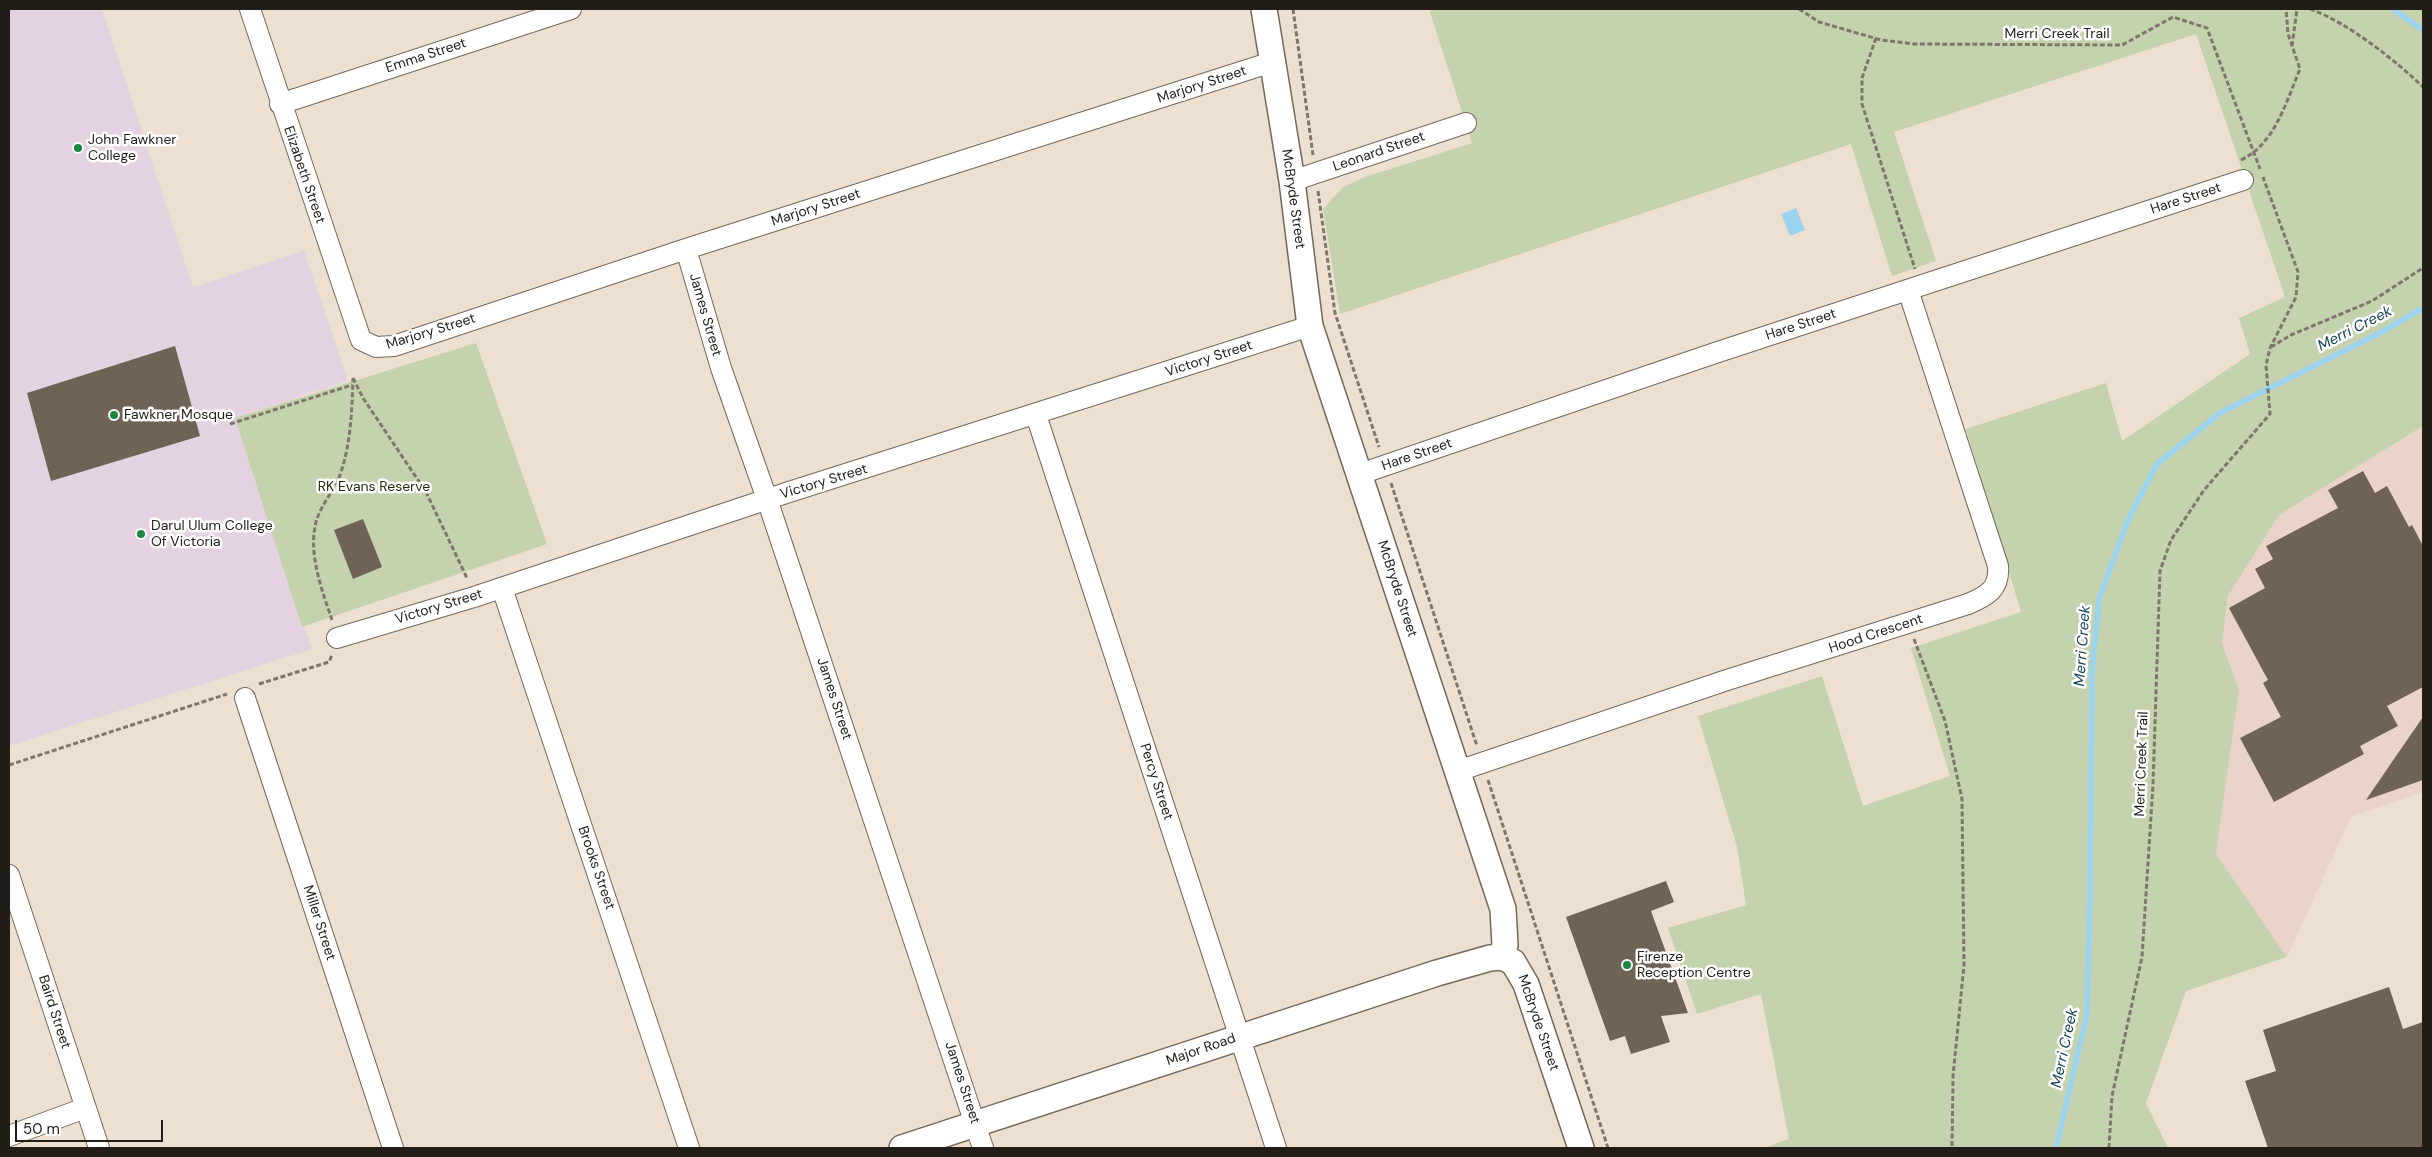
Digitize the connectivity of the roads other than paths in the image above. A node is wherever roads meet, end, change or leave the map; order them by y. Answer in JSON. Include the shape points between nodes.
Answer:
{"nodes":[{"id":1,"x":250,"y":9,"type":"edge"},
{"id":2,"x":571,"y":9,"type":"edge"},
{"id":3,"x":1264,"y":9,"type":"edge"},
{"id":4,"x":1272,"y":62,"type":"junction"},
{"id":5,"x":280,"y":104,"type":"junction"},
{"id":6,"x":1466,"y":123,"type":"dead end"},
{"id":7,"x":2240,"y":171,"type":"road end"},
{"id":8,"x":1292,"y":181,"type":"junction"},
{"id":9,"x":686,"y":249,"type":"junction"},
{"id":10,"x":1914,"y":288,"type":"junction"},
{"id":11,"x":1310,"y":326,"type":"junction"},
{"id":12,"x":361,"y":340,"type":"joint"},
{"id":13,"x":1036,"y":415,"type":"junction"},
{"id":14,"x":1360,"y":474,"type":"junction"},
{"id":15,"x":767,"y":499,"type":"junction"},
{"id":16,"x":502,"y":588,"type":"junction"},
{"id":17,"x":337,"y":638,"type":"road end"},
{"id":18,"x":244,"y":692,"type":"road end"},
{"id":19,"x":1458,"y":771,"type":"junction"},
{"id":20,"x":9,"y":875,"type":"edge"},
{"id":21,"x":1502,"y":957,"type":"junction"},
{"id":22,"x":1240,"y":1037,"type":"junction"},
{"id":23,"x":85,"y":1108,"type":"junction"},
{"id":24,"x":975,"y":1125,"type":"junction"},
{"id":25,"x":9,"y":1136,"type":"edge"},
{"id":26,"x":100,"y":1148,"type":"edge"},
{"id":27,"x":393,"y":1148,"type":"edge"},
{"id":28,"x":689,"y":1148,"type":"edge"},
{"id":29,"x":902,"y":1148,"type":"edge"},
{"id":30,"x":983,"y":1148,"type":"edge"},
{"id":31,"x":1276,"y":1148,"type":"edge"},
{"id":32,"x":1581,"y":1148,"type":"edge"}],
"edges":[{"from":1,"to":5,"type":"street","name":"Elizabeth Street"},
{"from":2,"to":5,"type":"street","name":"Emma Street"},
{"from":3,"to":4,"type":"street","name":"McBryde Street"},
{"from":4,"to":8,"type":"street","name":"McBryde Street"},
{"from":4,"to":9,"type":"street","name":"Marjory Street"},
{"from":5,"to":12,"type":"street","name":"Elizabeth Street"},
{"from":6,"to":8,"type":"street","name":"Leonard Street"},
{"from":7,"to":10,"type":"street","name":"Hare Street"},
{"from":8,"to":11,"type":"street","name":"McBryde Street"},
{"from":9,"to":12,"type":"street","name":"Marjory Street","via":[[394,346],[376,347]]},
{"from":9,"to":15,"type":"street","name":"James Street","via":[[721,368]]},
{"from":10,"to":14,"type":"street","name":"Hare Street"},
{"from":10,"to":19,"type":"street","name":"Hood Crescent","via":[[1992,546],[1999,576],[1996,585],[1983,598],[1908,624],[1727,680]]},
{"from":11,"to":13,"type":"street","name":"Victory Street"},
{"from":11,"to":14,"type":"street","name":"McBryde Street"},
{"from":13,"to":15,"type":"street","name":"Victory Street"},
{"from":13,"to":22,"type":"street","name":"Percy Street"},
{"from":14,"to":19,"type":"street","name":"McBryde Street"},
{"from":15,"to":16,"type":"street","name":"Victory Street"},
{"from":15,"to":24,"type":"street","name":"James Street"},
{"from":16,"to":17,"type":"street","name":"Victory Street"},
{"from":16,"to":28,"type":"street","name":"Brooks Street"},
{"from":18,"to":27,"type":"street","name":"Miller Street"},
{"from":19,"to":21,"type":"street","name":"McBryde Street","via":[[1502,910],[1505,945]]},
{"from":20,"to":23,"type":"street","name":"Baird Street"},
{"from":21,"to":22,"type":"street","name":"Major Road","via":[[1437,973]]},
{"from":21,"to":32,"type":"street","name":"McBryde Street","via":[[1513,962],[1526,984]]},
{"from":22,"to":24,"type":"street","name":"Major Road"},
{"from":22,"to":31,"type":"street","name":"Percy Street"},
{"from":23,"to":25,"type":"street"},
{"from":23,"to":26,"type":"street","name":"Baird Street"},
{"from":24,"to":29,"type":"street","name":"Major Road"},
{"from":24,"to":30,"type":"street","name":"James Street"}]}
